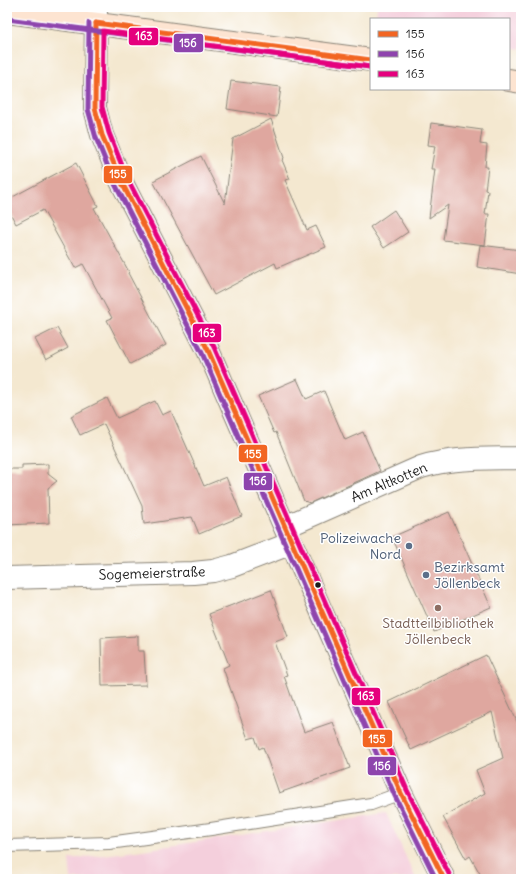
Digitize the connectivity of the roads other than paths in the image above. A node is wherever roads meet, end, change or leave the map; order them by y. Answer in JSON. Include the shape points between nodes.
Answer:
{"nodes":[{"id":1,"x":7,"y":12,"type":"edge"},
{"id":2,"x":96,"y":15,"type":"edge"},
{"id":3,"x":370,"y":60,"type":"edge"},
{"id":4,"x":510,"y":80,"type":"edge"},
{"id":5,"x":521,"y":82,"type":"edge"},
{"id":6,"x":521,"y":458,"type":"edge"},
{"id":7,"x":289,"y":535,"type":"junction"},
{"id":8,"x":7,"y":578,"type":"edge"},
{"id":9,"x":401,"y":793,"type":"junction"},
{"id":10,"x":7,"y":846,"type":"edge"},
{"id":11,"x":444,"y":879,"type":"edge"}],
"edges":[{"from":1,"to":2,"type":"main road"},
{"from":2,"to":3,"type":"main road"},
{"from":2,"to":7,"type":"street","via":[[95,108],[102,135],[121,182],[208,350]]},
{"from":4,"to":5,"type":"main road"},
{"from":6,"to":7,"type":"street","name":"Am Altkotten","via":[[433,463]]},
{"from":7,"to":8,"type":"street","name":"Sogemeierstraße","via":[[232,566],[213,571]]},
{"from":7,"to":9,"type":"street"},
{"from":9,"to":10,"type":"lane","via":[[371,804],[109,843]]},
{"from":9,"to":11,"type":"street"}]}
